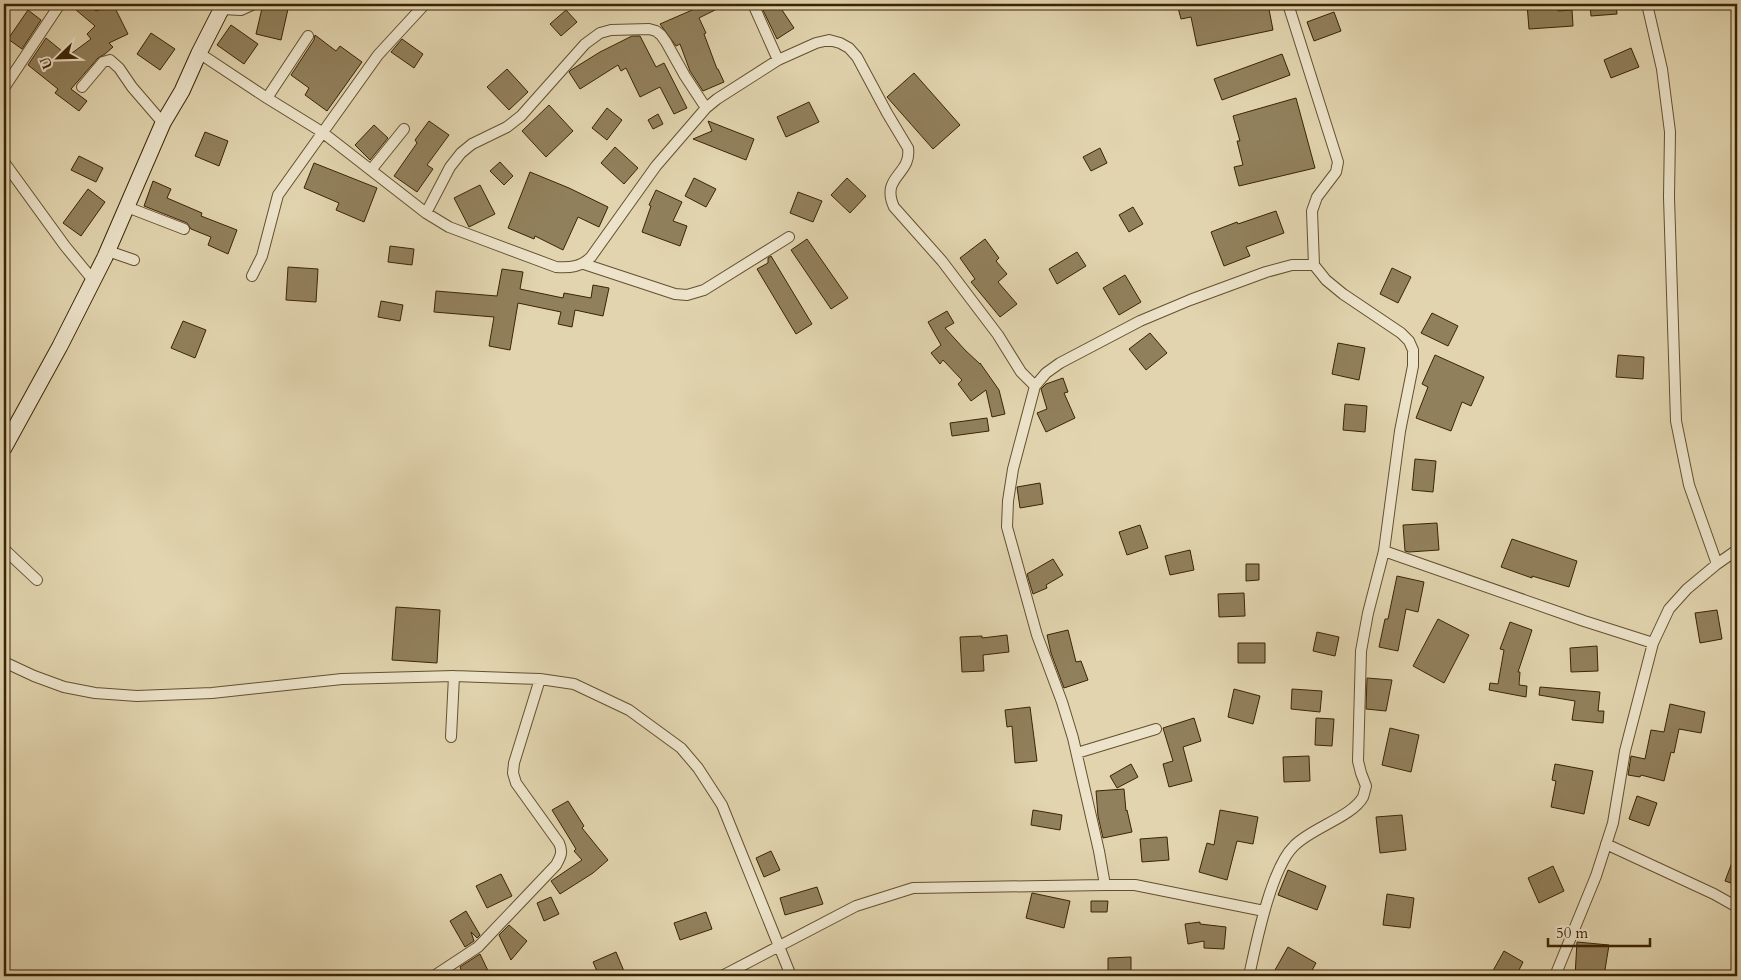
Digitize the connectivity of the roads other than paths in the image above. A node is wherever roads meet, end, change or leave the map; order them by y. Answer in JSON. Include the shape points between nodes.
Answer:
{"nodes":[{"id":1,"x":60,"y":4,"type":"edge"},
{"id":2,"x":254,"y":4,"type":"edge"},
{"id":3,"x":425,"y":4,"type":"edge"},
{"id":4,"x":754,"y":4,"type":"edge"},
{"id":5,"x":1288,"y":4,"type":"edge"},
{"id":6,"x":1647,"y":4,"type":"edge"},
{"id":7,"x":223,"y":6,"type":"edge"},
{"id":8,"x":308,"y":36,"type":"dead end"},
{"id":9,"x":199,"y":53,"type":"junction"},
{"id":10,"x":778,"y":60,"type":"junction"},
{"id":11,"x":82,"y":87,"type":"dead end"},
{"id":12,"x":4,"y":88,"type":"edge"},
{"id":13,"x":267,"y":98,"type":"junction"},
{"id":14,"x":706,"y":108,"type":"junction"},
{"id":15,"x":163,"y":123,"type":"junction"},
{"id":16,"x":404,"y":129,"type":"dead end"},
{"id":17,"x":322,"y":132,"type":"junction"},
{"id":18,"x":4,"y":162,"type":"edge"},
{"id":19,"x":371,"y":170,"type":"junction"},
{"id":20,"x":127,"y":207,"type":"junction"},
{"id":21,"x":426,"y":213,"type":"junction"},
{"id":22,"x":184,"y":229,"type":"dead end"},
{"id":23,"x":789,"y":237,"type":"dead end"},
{"id":24,"x":108,"y":251,"type":"junction"},
{"id":25,"x":134,"y":260,"type":"dead end"},
{"id":26,"x":584,"y":264,"type":"junction"},
{"id":27,"x":1314,"y":265,"type":"junction"},
{"id":28,"x":252,"y":276,"type":"dead end"},
{"id":29,"x":94,"y":280,"type":"junction"},
{"id":30,"x":1035,"y":386,"type":"junction"},
{"id":31,"x":4,"y":448,"type":"edge"},
{"id":32,"x":4,"y":549,"type":"edge"},
{"id":33,"x":1737,"y":550,"type":"edge"},
{"id":34,"x":1384,"y":551,"type":"junction"},
{"id":35,"x":1717,"y":564,"type":"junction"},
{"id":36,"x":37,"y":580,"type":"dead end"},
{"id":37,"x":1653,"y":643,"type":"junction"},
{"id":38,"x":4,"y":662,"type":"edge"},
{"id":39,"x":454,"y":676,"type":"junction"},
{"id":40,"x":540,"y":679,"type":"junction"},
{"id":41,"x":1156,"y":729,"type":"dead end"},
{"id":42,"x":451,"y":737,"type":"dead end"},
{"id":43,"x":1077,"y":753,"type":"junction"},
{"id":44,"x":1606,"y":844,"type":"junction"},
{"id":45,"x":1105,"y":885,"type":"junction"},
{"id":46,"x":1737,"y":907,"type":"edge"},
{"id":47,"x":1264,"y":911,"type":"junction"},
{"id":48,"x":780,"y":946,"type":"junction"},
{"id":49,"x":434,"y":976,"type":"edge"},
{"id":50,"x":722,"y":976,"type":"edge"},
{"id":51,"x":791,"y":976,"type":"edge"},
{"id":52,"x":1248,"y":976,"type":"edge"},
{"id":53,"x":1555,"y":976,"type":"edge"}],
"edges":[{"from":1,"to":12,"type":"street"},
{"from":2,"to":7,"type":"street","via":[[241,10]]},
{"from":3,"to":17,"type":"street","via":[[378,55]]},
{"from":4,"to":10,"type":"street"},
{"from":5,"to":27,"type":"street","via":[[1338,162],[1336,172],[1317,197],[1312,212]]},
{"from":6,"to":35,"type":"street","via":[[1662,70],[1670,132],[1676,421],[1689,485]]},
{"from":7,"to":9,"type":"street"},
{"from":8,"to":13,"type":"street"},
{"from":9,"to":13,"type":"street"},
{"from":9,"to":15,"type":"street"},
{"from":10,"to":14,"type":"street"},
{"from":10,"to":30,"type":"street","via":[[830,40],[849,48],[857,57],[908,148],[905,167],[891,184],[894,206],[942,261],[998,335],[1021,372]]},
{"from":11,"to":15,"type":"street","via":[[103,62],[110,60],[120,68]]},
{"from":13,"to":17,"type":"street"},
{"from":14,"to":21,"type":"street","via":[[656,31],[611,30],[600,33],[586,44],[521,116],[461,153]]},
{"from":14,"to":26,"type":"street","via":[[656,166]]},
{"from":15,"to":20,"type":"street"},
{"from":16,"to":19,"type":"street"},
{"from":17,"to":19,"type":"street"},
{"from":17,"to":28,"type":"street","via":[[278,195],[262,256]]},
{"from":18,"to":29,"type":"street"},
{"from":19,"to":21,"type":"street"},
{"from":20,"to":22,"type":"street"},
{"from":20,"to":24,"type":"street"},
{"from":21,"to":26,"type":"street","via":[[448,227],[556,268]]},
{"from":23,"to":26,"type":"street","via":[[704,290],[687,295],[675,294]]},
{"from":24,"to":25,"type":"street"},
{"from":24,"to":29,"type":"street"},
{"from":27,"to":30,"type":"street","via":[[1292,265],[1266,272],[1140,321],[1060,363]]},
{"from":27,"to":34,"type":"street","via":[[1343,294],[1401,333],[1413,350]]},
{"from":29,"to":31,"type":"street"},
{"from":30,"to":43,"type":"street","via":[[1012,468],[1007,527],[1037,635]]},
{"from":32,"to":36,"type":"street"},
{"from":33,"to":35,"type":"street"},
{"from":34,"to":37,"type":"street"},
{"from":34,"to":47,"type":"street","via":[[1362,651],[1358,761],[1366,786],[1362,798],[1351,810],[1310,832],[1293,846],[1284,859]]},
{"from":35,"to":37,"type":"street","via":[[1686,589],[1669,609]]},
{"from":37,"to":44,"type":"street","via":[[1625,751],[1613,823]]},
{"from":38,"to":39,"type":"street","via":[[64,687],[137,696],[220,692],[342,679]]},
{"from":39,"to":40,"type":"street"},
{"from":39,"to":42,"type":"street"},
{"from":40,"to":48,"type":"street","via":[[574,684],[629,710],[682,748],[722,805]]},
{"from":40,"to":49,"type":"street","via":[[513,773],[516,783],[559,843],[561,856],[478,947]]},
{"from":41,"to":43,"type":"street"},
{"from":43,"to":45,"type":"street"},
{"from":44,"to":46,"type":"street"},
{"from":44,"to":53,"type":"street"},
{"from":45,"to":47,"type":"street","via":[[1135,885]]},
{"from":45,"to":48,"type":"street","via":[[913,888],[856,906]]},
{"from":47,"to":52,"type":"street"},
{"from":48,"to":50,"type":"street"},
{"from":48,"to":51,"type":"street"}]}
